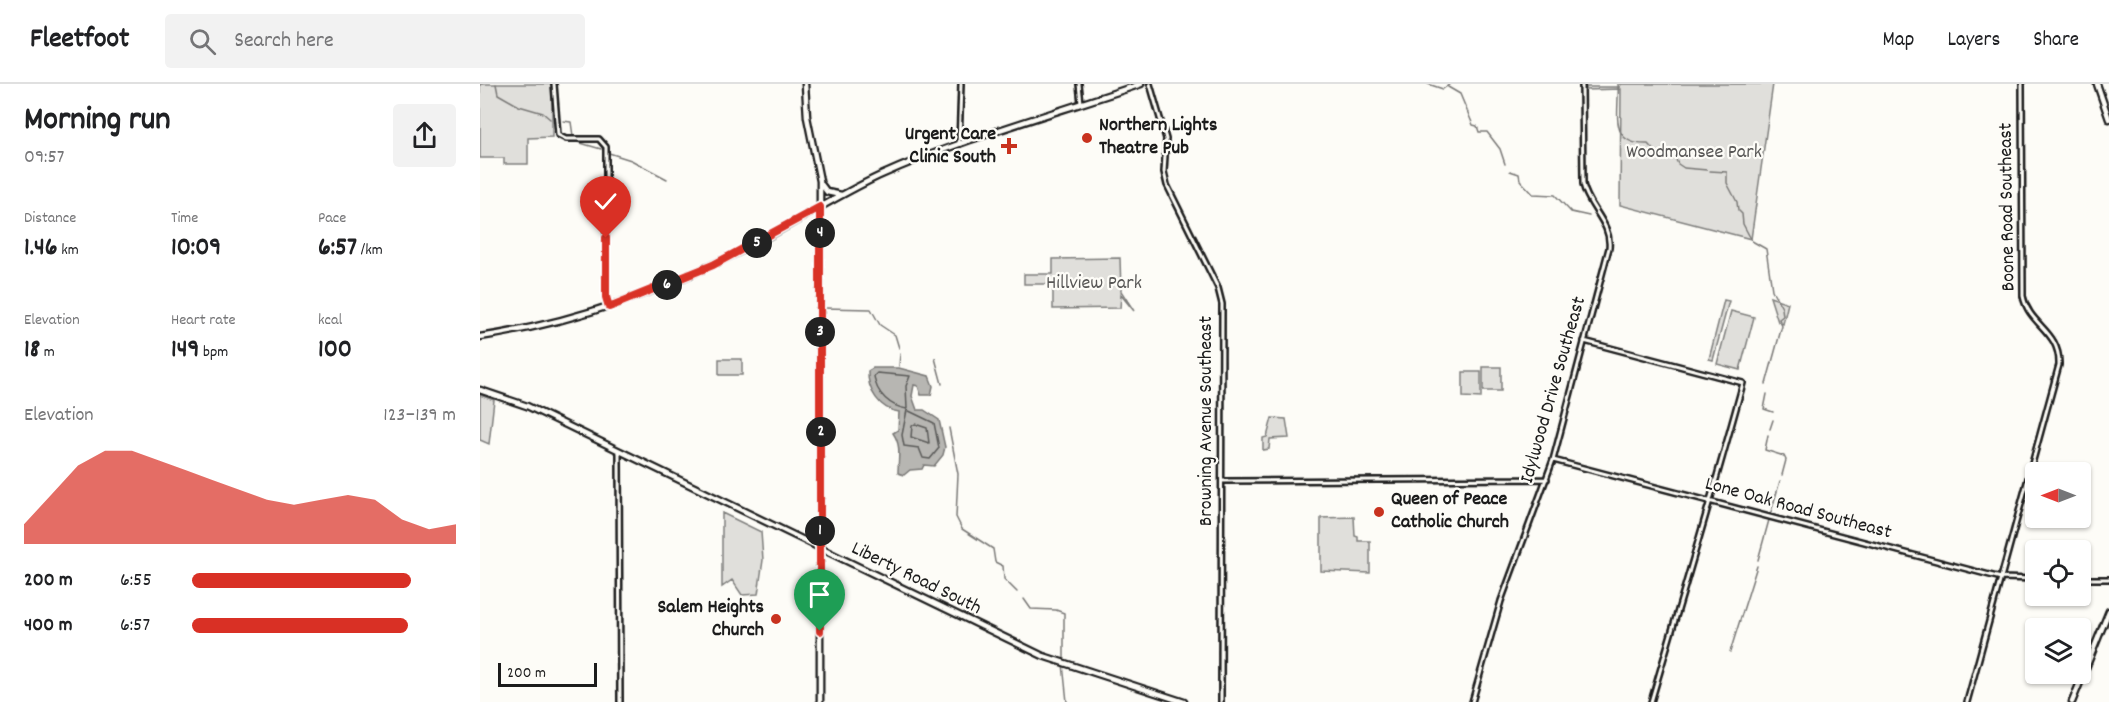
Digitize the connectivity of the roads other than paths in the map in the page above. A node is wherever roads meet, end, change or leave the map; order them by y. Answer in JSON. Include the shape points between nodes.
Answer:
{"nodes":[{"id":1,"x":554,"y":84,"type":"edge"},
{"id":2,"x":805,"y":84,"type":"edge"},
{"id":3,"x":960,"y":84,"type":"edge"},
{"id":4,"x":1079,"y":84,"type":"edge"},
{"id":5,"x":1141,"y":84,"type":"edge"},
{"id":6,"x":1150,"y":84,"type":"edge"},
{"id":7,"x":1582,"y":84,"type":"edge"},
{"id":8,"x":2022,"y":84,"type":"edge"},
{"id":9,"x":2097,"y":84,"type":"edge"},
{"id":10,"x":1082,"y":105,"type":"junction"},
{"id":11,"x":2109,"y":119,"type":"edge"},
{"id":12,"x":959,"y":144,"type":"junction"},
{"id":13,"x":820,"y":183,"type":"junction"},
{"id":14,"x":841,"y":195,"type":"junction"},
{"id":15,"x":820,"y":207,"type":"junction"},
{"id":16,"x":609,"y":307,"type":"junction"},
{"id":17,"x":480,"y":337,"type":"edge"},
{"id":18,"x":1584,"y":341,"type":"junction"},
{"id":19,"x":480,"y":390,"type":"edge"},
{"id":20,"x":619,"y":451,"type":"junction"},
{"id":21,"x":1553,"y":460,"type":"junction"},
{"id":22,"x":1547,"y":478,"type":"junction"},
{"id":23,"x":1222,"y":481,"type":"junction"},
{"id":24,"x":1710,"y":501,"type":"junction"},
{"id":25,"x":820,"y":550,"type":"junction"},
{"id":26,"x":2001,"y":578,"type":"junction"},
{"id":27,"x":2025,"y":579,"type":"edge"},
{"id":28,"x":2091,"y":579,"type":"edge"},
{"id":29,"x":2109,"y":579,"type":"edge"},
{"id":30,"x":2109,"y":611,"type":"edge"},
{"id":31,"x":620,"y":702,"type":"edge"},
{"id":32,"x":820,"y":702,"type":"edge"},
{"id":33,"x":1184,"y":702,"type":"edge"},
{"id":34,"x":1221,"y":702,"type":"edge"},
{"id":35,"x":1472,"y":702,"type":"edge"},
{"id":36,"x":1650,"y":702,"type":"edge"},
{"id":37,"x":1967,"y":702,"type":"edge"},
{"id":38,"x":2072,"y":702,"type":"edge"}],
"edges":[{"from":1,"to":16,"type":"street","via":[[558,135],[566,139],[598,139],[606,147]]},
{"from":2,"to":13,"type":"main road"},
{"from":3,"to":12,"type":"street"},
{"from":4,"to":10,"type":"street"},
{"from":5,"to":10,"type":"main road"},
{"from":6,"to":23,"type":"street","name":"Browning Avenue Southeast","via":[[1166,138],[1167,186],[1222,304]]},
{"from":7,"to":18,"type":"street","name":"Idylwood Drive Southeast","via":[[1583,184],[1610,239]]},
{"from":8,"to":26,"type":"street","name":"Boone Road Southeast","via":[[2023,296],[2028,312],[2055,342],[2059,365]]},
{"from":9,"to":11,"type":"main road"},
{"from":10,"to":12,"type":"main road"},
{"from":12,"to":14,"type":"main road"},
{"from":13,"to":14,"type":"main road","via":[[827,192]]},
{"from":13,"to":15,"type":"main road"},
{"from":14,"to":15,"type":"main road"},
{"from":15,"to":16,"type":"main road","via":[[713,265]]},
{"from":15,"to":25,"type":"main road"},
{"from":16,"to":17,"type":"main road"},
{"from":18,"to":21,"type":"street","name":"Idylwood Drive Southeast"},
{"from":18,"to":24,"type":"street","via":[[1743,383]]},
{"from":19,"to":20,"type":"main road","name":"Liberty Road South","via":[[527,406]]},
{"from":20,"to":25,"type":"main road","name":"Liberty Road South"},
{"from":20,"to":31,"type":"street"},
{"from":21,"to":22,"type":"street","name":"Idylwood Drive Southeast"},
{"from":21,"to":24,"type":"street","name":"Lone Oak Road Southeast"},
{"from":22,"to":23,"type":"street"},
{"from":22,"to":35,"type":"street","name":"Idylwood Drive Southeast","via":[[1501,600]]},
{"from":23,"to":34,"type":"street","name":"Browning Avenue Southeast"},
{"from":24,"to":26,"type":"street","name":"Lone Oak Road Southeast"},
{"from":24,"to":36,"type":"street"},
{"from":25,"to":32,"type":"main road"},
{"from":25,"to":33,"type":"main road","name":"Liberty Road South","via":[[1043,656]]},
{"from":26,"to":27,"type":"street","name":"Lone Oak Road Southeast"},
{"from":26,"to":37,"type":"street","name":"Boone Road Southeast"},
{"from":28,"to":29,"type":"street"},
{"from":30,"to":38,"type":"main road"}]}
